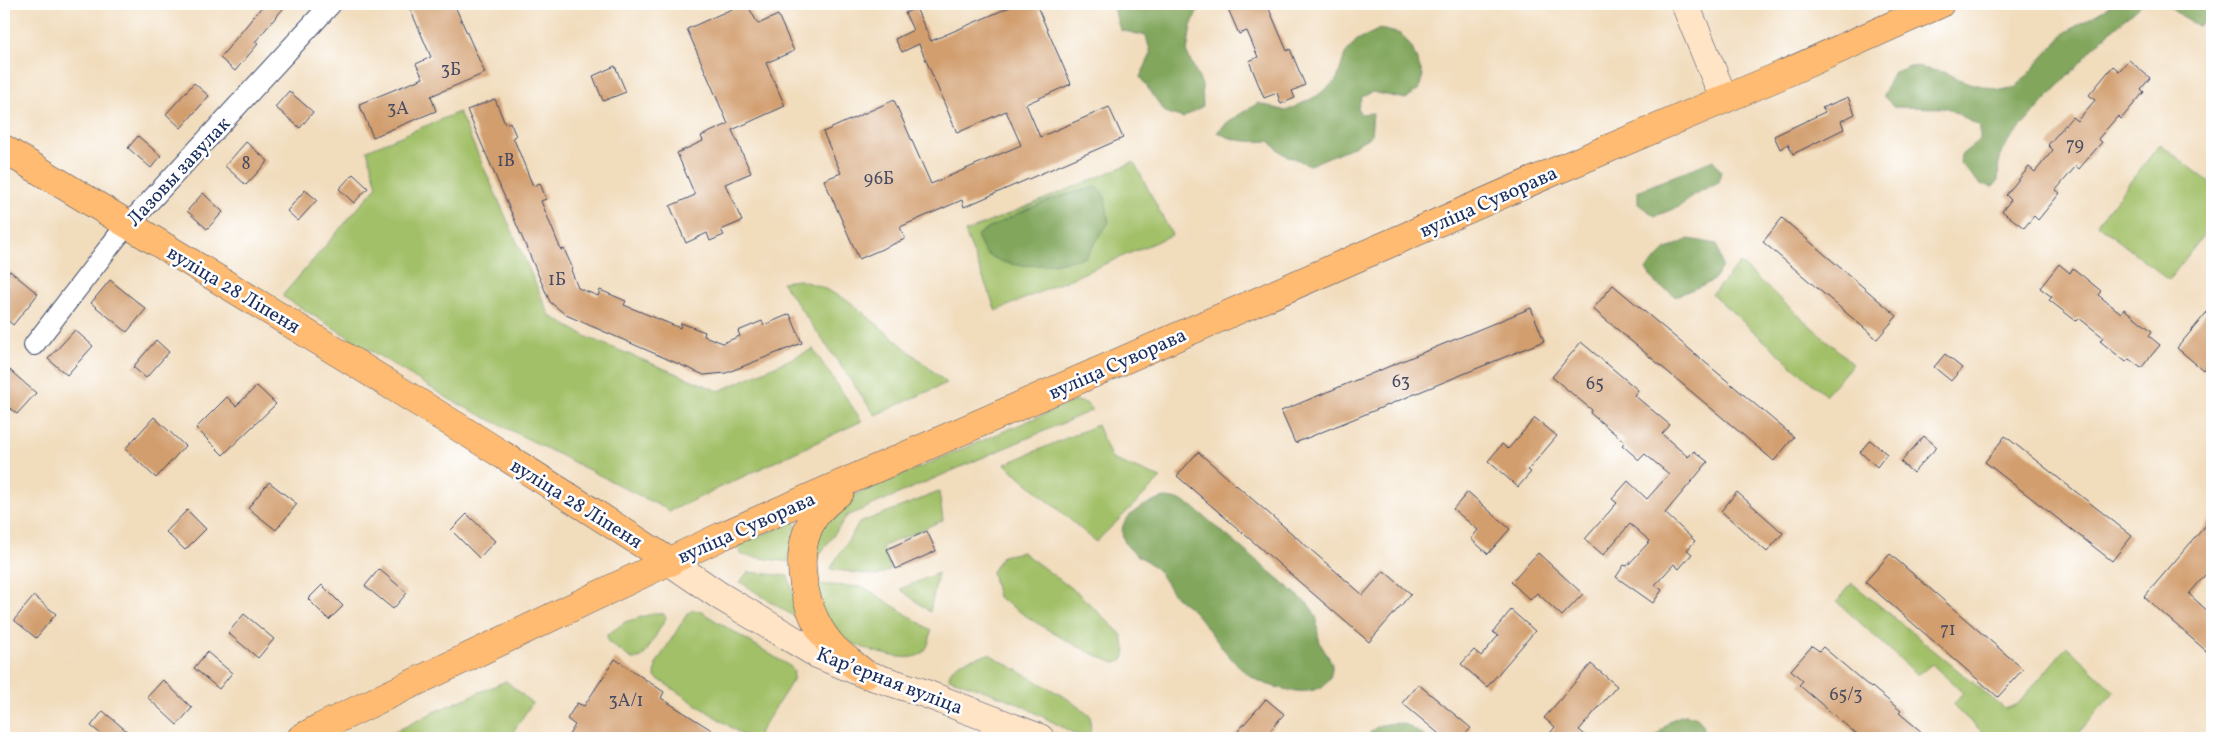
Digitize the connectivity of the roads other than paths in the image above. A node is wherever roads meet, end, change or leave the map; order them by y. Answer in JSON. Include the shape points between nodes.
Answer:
{"nodes":[{"id":1,"x":331,"y":4,"type":"edge"},
{"id":2,"x":1685,"y":4,"type":"edge"},
{"id":3,"x":1940,"y":4,"type":"edge"},
{"id":4,"x":1724,"y":99,"type":"junction"},
{"id":5,"x":4,"y":149,"type":"edge"},
{"id":6,"x":4,"y":168,"type":"edge"},
{"id":7,"x":123,"y":231,"type":"junction"},
{"id":8,"x":34,"y":345,"type":"dead end"},
{"id":9,"x":872,"y":471,"type":"junction"},
{"id":10,"x":670,"y":562,"type":"junction"},
{"id":11,"x":866,"y":674,"type":"junction"},
{"id":12,"x":301,"y":738,"type":"edge"},
{"id":13,"x":1040,"y":738,"type":"edge"}],
"edges":[{"from":1,"to":7,"type":"street","name":"Лазовы завулак"},
{"from":2,"to":4,"type":"street"},
{"from":3,"to":4,"type":"main road","name":"вуліца Суворава"},
{"from":4,"to":9,"type":"main road","name":"вуліца Суворава"},
{"from":5,"to":7,"type":"main road","name":"вуліца 28 Ліпеня"},
{"from":6,"to":7,"type":"main road","name":"вуліца 28 Ліпеня"},
{"from":7,"to":8,"type":"street","name":"Лазовы завулак"},
{"from":7,"to":10,"type":"main road","name":"вуліца 28 Ліпеня","via":[[575,519]]},
{"from":9,"to":10,"type":"main road","name":"вуліца Суворава"},
{"from":9,"to":11,"type":"main road","via":[[827,502],[814,516],[807,531],[802,570],[812,614],[821,631],[835,649]]},
{"from":10,"to":11,"type":"street","name":"Карʼерная вуліца","via":[[817,654]]},
{"from":10,"to":12,"type":"main road","name":"вуліца Суворава"},
{"from":11,"to":13,"type":"street","name":"Карʼерная вуліца"}]}
